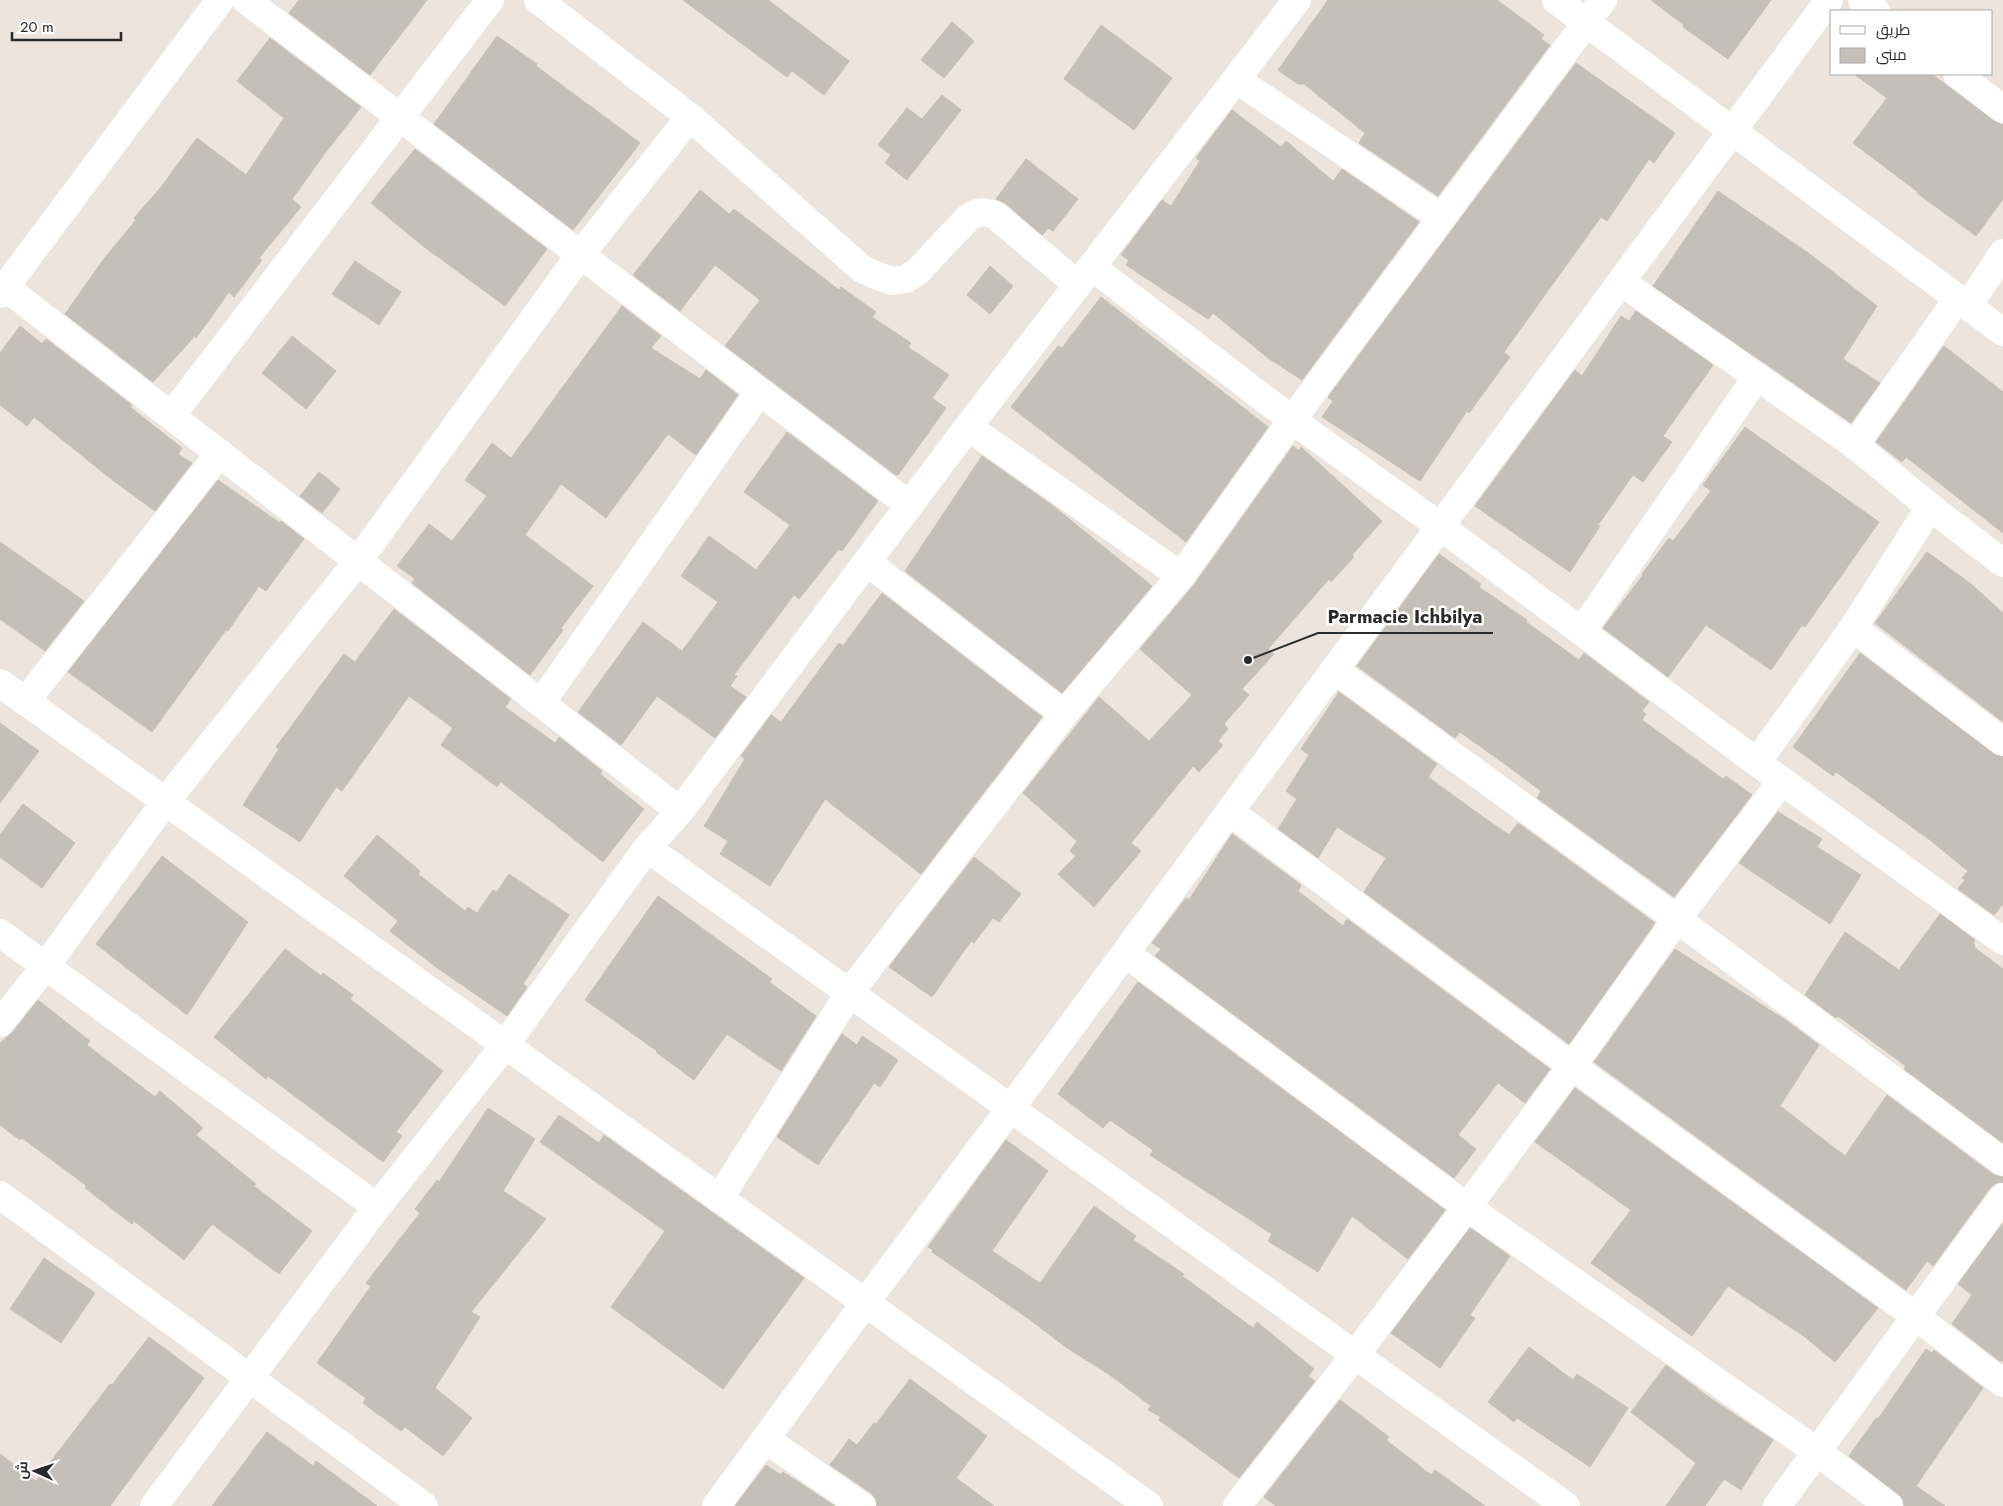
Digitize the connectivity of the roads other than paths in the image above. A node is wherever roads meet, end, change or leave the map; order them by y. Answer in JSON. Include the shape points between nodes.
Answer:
{"nodes":[{"id":1,"x":220,"y":0,"type":"edge"},
{"id":2,"x":246,"y":0,"type":"edge"},
{"id":3,"x":490,"y":0,"type":"edge"},
{"id":4,"x":538,"y":0,"type":"edge"},
{"id":5,"x":1297,"y":0,"type":"edge"},
{"id":6,"x":1556,"y":0,"type":"edge"},
{"id":7,"x":1603,"y":0,"type":"edge"},
{"id":8,"x":1829,"y":0,"type":"edge"},
{"id":9,"x":1862,"y":0,"type":"edge"},
{"id":10,"x":1875,"y":10,"type":"edge"},
{"id":11,"x":1586,"y":22,"type":"junction"},
{"id":12,"x":1958,"y":75,"type":"edge"},
{"id":13,"x":1237,"y":80,"type":"junction"},
{"id":14,"x":2003,"y":109,"type":"edge"},
{"id":15,"x":399,"y":117,"type":"junction"},
{"id":16,"x":690,"y":117,"type":"junction"},
{"id":17,"x":1733,"y":130,"type":"junction"},
{"id":18,"x":1442,"y":218,"type":"junction"},
{"id":19,"x":2003,"y":253,"type":"edge"},
{"id":20,"x":580,"y":255,"type":"junction"},
{"id":21,"x":1085,"y":276,"type":"junction"},
{"id":22,"x":1621,"y":282,"type":"junction"},
{"id":23,"x":3,"y":291,"type":"edge"},
{"id":24,"x":1963,"y":302,"type":"junction"},
{"id":25,"x":2003,"y":332,"type":"edge"},
{"id":26,"x":1756,"y":378,"type":"junction"},
{"id":27,"x":759,"y":392,"type":"junction"},
{"id":28,"x":171,"y":416,"type":"junction"},
{"id":29,"x":1292,"y":420,"type":"junction"},
{"id":30,"x":968,"y":427,"type":"junction"},
{"id":31,"x":1855,"y":445,"type":"junction"},
{"id":32,"x":220,"y":453,"type":"junction"},
{"id":33,"x":909,"y":506,"type":"junction"},
{"id":34,"x":1930,"y":507,"type":"junction"},
{"id":35,"x":1441,"y":527,"type":"junction"},
{"id":36,"x":358,"y":561,"type":"junction"},
{"id":37,"x":867,"y":562,"type":"junction"},
{"id":38,"x":2003,"y":563,"type":"edge"},
{"id":39,"x":1181,"y":576,"type":"junction"},
{"id":40,"x":1853,"y":628,"type":"junction"},
{"id":41,"x":1582,"y":631,"type":"junction"},
{"id":42,"x":1335,"y":670,"type":"junction"},
{"id":43,"x":0,"y":683,"type":"edge"},
{"id":44,"x":25,"y":702,"type":"junction"},
{"id":45,"x":541,"y":703,"type":"junction"},
{"id":46,"x":1064,"y":714,"type":"junction"},
{"id":47,"x":2003,"y":742,"type":"edge"},
{"id":48,"x":1756,"y":762,"type":"junction"},
{"id":49,"x":1782,"y":781,"type":"junction"},
{"id":50,"x":165,"y":802,"type":"junction"},
{"id":51,"x":680,"y":811,"type":"junction"},
{"id":52,"x":1230,"y":812,"type":"junction"},
{"id":53,"x":647,"y":848,"type":"junction"},
{"id":54,"x":1677,"y":919,"type":"junction"},
{"id":55,"x":0,"y":934,"type":"edge"},
{"id":56,"x":2003,"y":941,"type":"edge"},
{"id":57,"x":1125,"y":953,"type":"junction"},
{"id":58,"x":45,"y":967,"type":"junction"},
{"id":59,"x":850,"y":992,"type":"junction"},
{"id":60,"x":0,"y":1023,"type":"edge"},
{"id":61,"x":506,"y":1046,"type":"junction"},
{"id":62,"x":1572,"y":1066,"type":"junction"},
{"id":63,"x":1010,"y":1109,"type":"junction"},
{"id":64,"x":2003,"y":1162,"type":"edge"},
{"id":65,"x":0,"y":1195,"type":"edge"},
{"id":66,"x":2003,"y":1197,"type":"edge"},
{"id":67,"x":720,"y":1199,"type":"junction"},
{"id":68,"x":377,"y":1207,"type":"junction"},
{"id":69,"x":1467,"y":1207,"type":"junction"},
{"id":70,"x":865,"y":1303,"type":"junction"},
{"id":71,"x":1915,"y":1316,"type":"junction"},
{"id":72,"x":1356,"y":1354,"type":"junction"},
{"id":73,"x":248,"y":1378,"type":"junction"},
{"id":74,"x":2003,"y":1383,"type":"edge"},
{"id":75,"x":765,"y":1439,"type":"junction"},
{"id":76,"x":1816,"y":1451,"type":"junction"},
{"id":77,"x":154,"y":1506,"type":"edge"},
{"id":78,"x":424,"y":1506,"type":"edge"},
{"id":79,"x":716,"y":1506,"type":"edge"},
{"id":80,"x":862,"y":1506,"type":"edge"},
{"id":81,"x":1149,"y":1506,"type":"edge"},
{"id":82,"x":1237,"y":1506,"type":"edge"},
{"id":83,"x":1566,"y":1506,"type":"edge"},
{"id":84,"x":1777,"y":1506,"type":"edge"},
{"id":85,"x":1889,"y":1506,"type":"edge"}],
"edges":[{"from":1,"to":23,"type":"street"},
{"from":2,"to":15,"type":"street"},
{"from":3,"to":15,"type":"street"},
{"from":4,"to":16,"type":"street"},
{"from":5,"to":13,"type":"street"},
{"from":6,"to":11,"type":"street"},
{"from":7,"to":11,"type":"street"},
{"from":8,"to":17,"type":"street"},
{"from":9,"to":10,"type":"street"},
{"from":11,"to":17,"type":"street"},
{"from":11,"to":18,"type":"street"},
{"from":12,"to":14,"type":"street"},
{"from":13,"to":18,"type":"street"},
{"from":13,"to":21,"type":"street"},
{"from":15,"to":20,"type":"street"},
{"from":15,"to":28,"type":"street"},
{"from":16,"to":20,"type":"street"},
{"from":16,"to":21,"type":"street","via":[[862,269],[878,276],[892,281],[906,279],[917,272],[968,218],[979,212],[995,214]]},
{"from":17,"to":22,"type":"street"},
{"from":17,"to":24,"type":"street"},
{"from":18,"to":29,"type":"street"},
{"from":19,"to":24,"type":"street"},
{"from":20,"to":27,"type":"street"},
{"from":20,"to":36,"type":"street"},
{"from":21,"to":29,"type":"street"},
{"from":21,"to":30,"type":"street"},
{"from":22,"to":26,"type":"street"},
{"from":22,"to":35,"type":"street"},
{"from":23,"to":28,"type":"street"},
{"from":24,"to":25,"type":"street"},
{"from":24,"to":31,"type":"street"},
{"from":26,"to":31,"type":"street"},
{"from":26,"to":41,"type":"street"},
{"from":27,"to":33,"type":"street"},
{"from":27,"to":45,"type":"street"},
{"from":28,"to":32,"type":"street"},
{"from":29,"to":35,"type":"street"},
{"from":29,"to":39,"type":"street"},
{"from":30,"to":33,"type":"street"},
{"from":30,"to":39,"type":"street"},
{"from":31,"to":34,"type":"street"},
{"from":32,"to":36,"type":"street"},
{"from":32,"to":44,"type":"street"},
{"from":33,"to":37,"type":"street"},
{"from":34,"to":38,"type":"street"},
{"from":34,"to":40,"type":"street"},
{"from":35,"to":41,"type":"street"},
{"from":35,"to":42,"type":"street"},
{"from":36,"to":45,"type":"street"},
{"from":36,"to":50,"type":"street"},
{"from":37,"to":46,"type":"street"},
{"from":37,"to":51,"type":"street"},
{"from":39,"to":46,"type":"street"},
{"from":40,"to":47,"type":"street"},
{"from":40,"to":48,"type":"street"},
{"from":41,"to":48,"type":"street"},
{"from":42,"to":52,"type":"street"},
{"from":42,"to":54,"type":"street"},
{"from":43,"to":44,"type":"street"},
{"from":44,"to":50,"type":"street"},
{"from":45,"to":51,"type":"street"},
{"from":46,"to":59,"type":"street"},
{"from":48,"to":49,"type":"street"},
{"from":49,"to":54,"type":"street"},
{"from":49,"to":56,"type":"street"},
{"from":50,"to":58,"type":"street"},
{"from":50,"to":61,"type":"street"},
{"from":51,"to":53,"type":"street"},
{"from":52,"to":57,"type":"street"},
{"from":52,"to":62,"type":"street"},
{"from":53,"to":59,"type":"street"},
{"from":53,"to":61,"type":"street"},
{"from":54,"to":62,"type":"street"},
{"from":54,"to":64,"type":"street"},
{"from":55,"to":58,"type":"street"},
{"from":57,"to":63,"type":"street"},
{"from":57,"to":69,"type":"street"},
{"from":58,"to":60,"type":"street"},
{"from":58,"to":68,"type":"street"},
{"from":59,"to":63,"type":"street"},
{"from":59,"to":67,"type":"street"},
{"from":61,"to":67,"type":"street"},
{"from":61,"to":68,"type":"street"},
{"from":62,"to":69,"type":"street"},
{"from":62,"to":71,"type":"street"},
{"from":63,"to":70,"type":"street"},
{"from":63,"to":72,"type":"street"},
{"from":65,"to":73,"type":"street"},
{"from":66,"to":71,"type":"street"},
{"from":67,"to":70,"type":"street"},
{"from":68,"to":73,"type":"street"},
{"from":69,"to":72,"type":"street"},
{"from":69,"to":76,"type":"street"},
{"from":70,"to":75,"type":"street"},
{"from":70,"to":81,"type":"street"},
{"from":71,"to":74,"type":"street"},
{"from":71,"to":76,"type":"street"},
{"from":72,"to":82,"type":"street"},
{"from":72,"to":83,"type":"street"},
{"from":73,"to":77,"type":"street"},
{"from":73,"to":78,"type":"street"},
{"from":75,"to":79,"type":"street"},
{"from":75,"to":80,"type":"street"},
{"from":76,"to":84,"type":"street"},
{"from":76,"to":85,"type":"street"}]}
